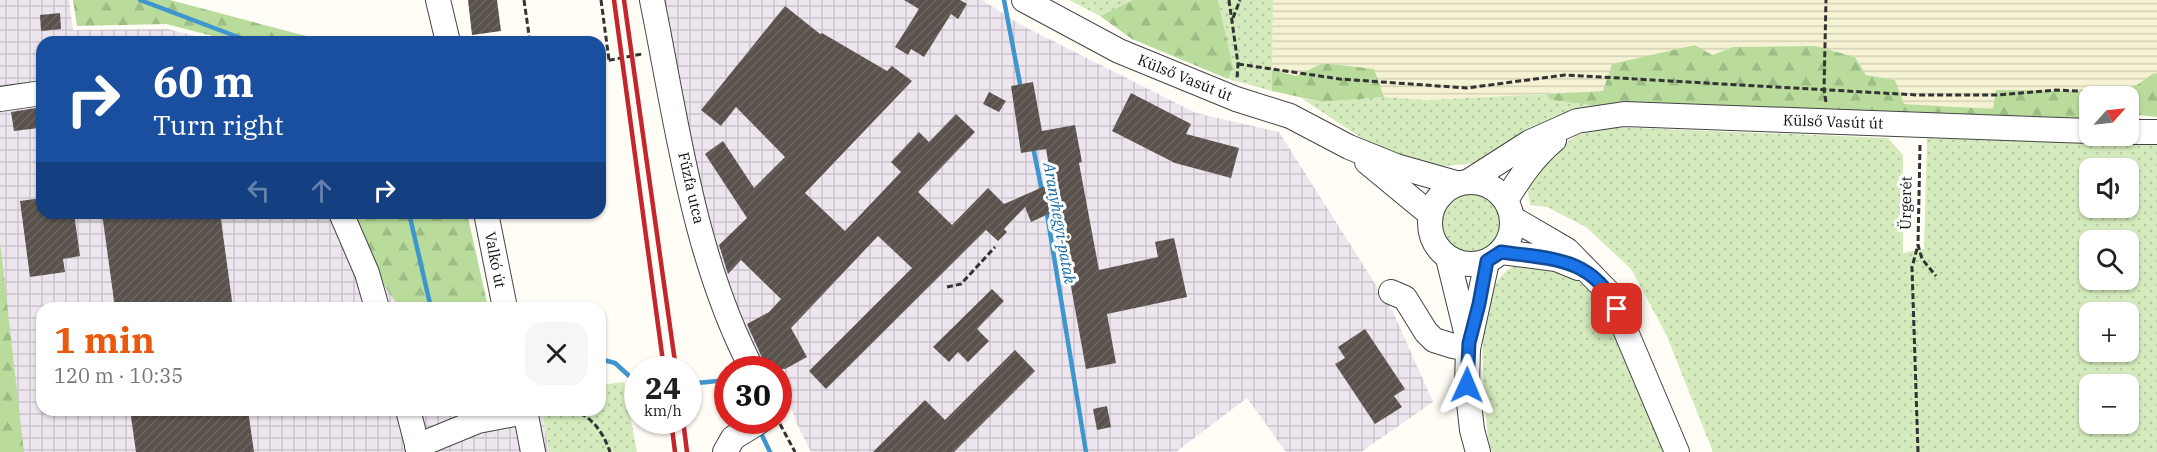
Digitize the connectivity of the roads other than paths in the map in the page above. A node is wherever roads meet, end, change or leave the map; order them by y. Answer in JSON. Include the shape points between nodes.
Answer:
{"nodes":[{"id":1,"x":438,"y":0,"type":"edge"},
{"id":2,"x":652,"y":0,"type":"edge"},
{"id":3,"x":1024,"y":0,"type":"edge"},
{"id":4,"x":447,"y":36,"type":"edge"},
{"id":5,"x":36,"y":94,"type":"edge"},
{"id":6,"x":0,"y":99,"type":"edge"},
{"id":7,"x":1577,"y":121,"type":"junction"},
{"id":8,"x":2079,"y":130,"type":"edge"},
{"id":9,"x":2139,"y":132,"type":"edge"},
{"id":10,"x":2157,"y":132,"type":"edge"},
{"id":11,"x":1349,"y":147,"type":"junction"},
{"id":12,"x":1462,"y":182,"type":"junction"},
{"id":13,"x":1509,"y":209,"type":"junction"},
{"id":14,"x":1430,"y":214,"type":"junction"},
{"id":15,"x":344,"y":219,"type":"edge"},
{"id":16,"x":487,"y":219,"type":"edge"},
{"id":17,"x":1494,"y":257,"type":"junction"},
{"id":18,"x":1448,"y":258,"type":"junction"},
{"id":19,"x":1591,"y":273,"type":"junction"},
{"id":20,"x":1391,"y":292,"type":"dead end"},
{"id":21,"x":375,"y":302,"type":"edge"},
{"id":22,"x":504,"y":302,"type":"edge"},
{"id":23,"x":1468,"y":346,"type":"junction"},
{"id":24,"x":746,"y":356,"type":"edge"},
{"id":25,"x":410,"y":416,"type":"edge"},
{"id":26,"x":502,"y":416,"type":"edge"},
{"id":27,"x":526,"y":416,"type":"edge"},
{"id":28,"x":742,"y":434,"type":"edge"},
{"id":29,"x":418,"y":449,"type":"edge"},
{"id":30,"x":533,"y":452,"type":"edge"},
{"id":31,"x":725,"y":452,"type":"edge"},
{"id":32,"x":1478,"y":452,"type":"edge"},
{"id":33,"x":1677,"y":452,"type":"edge"}],
"edges":[{"from":1,"to":4,"type":"street"},
{"from":2,"to":24,"type":"street","name":"Fűzfa utca","via":[[703,239]]},
{"from":3,"to":11,"type":"street","name":"Külső Vasút út","via":[[1119,51],[1236,99],[1290,116]]},
{"from":5,"to":6,"type":"street"},
{"from":7,"to":8,"type":"street","name":"Külső Vasút út","via":[[1624,114]]},
{"from":7,"to":12,"type":"street","name":"Külső Vasút út","via":[[1530,142]]},
{"from":7,"to":13,"type":"street","via":[[1524,171]]},
{"from":9,"to":10,"type":"street"},
{"from":11,"to":12,"type":"street","name":"Külső Vasút út","via":[[1396,166]]},
{"from":11,"to":14,"type":"street","name":"Külső Vasút út"},
{"from":12,"to":13,"type":"street","via":[[1481,182],[1494,188]]},
{"from":12,"to":14,"type":"street","via":[[1445,189]]},
{"from":13,"to":17,"type":"street","via":[[1511,235]]},
{"from":13,"to":19,"type":"street","via":[[1567,250]]},
{"from":14,"to":18,"type":"street","via":[[1433,241]]},
{"from":15,"to":21,"type":"street"},
{"from":16,"to":22,"type":"street","name":"Valkó út"},
{"from":17,"to":18,"type":"street","via":[[1470,265]]},
{"from":17,"to":19,"type":"street","via":[[1556,259]]},
{"from":17,"to":23,"type":"street"},
{"from":18,"to":23,"type":"street"},
{"from":19,"to":33,"type":"street","via":[[1610,294]]},
{"from":20,"to":23,"type":"street","via":[[1405,298],[1434,340]]},
{"from":23,"to":32,"type":"street","via":[[1467,385]]},
{"from":25,"to":29,"type":"street"},
{"from":26,"to":29,"type":"street","via":[[478,421]]},
{"from":27,"to":30,"type":"street"},
{"from":28,"to":31,"type":"street"}]}
